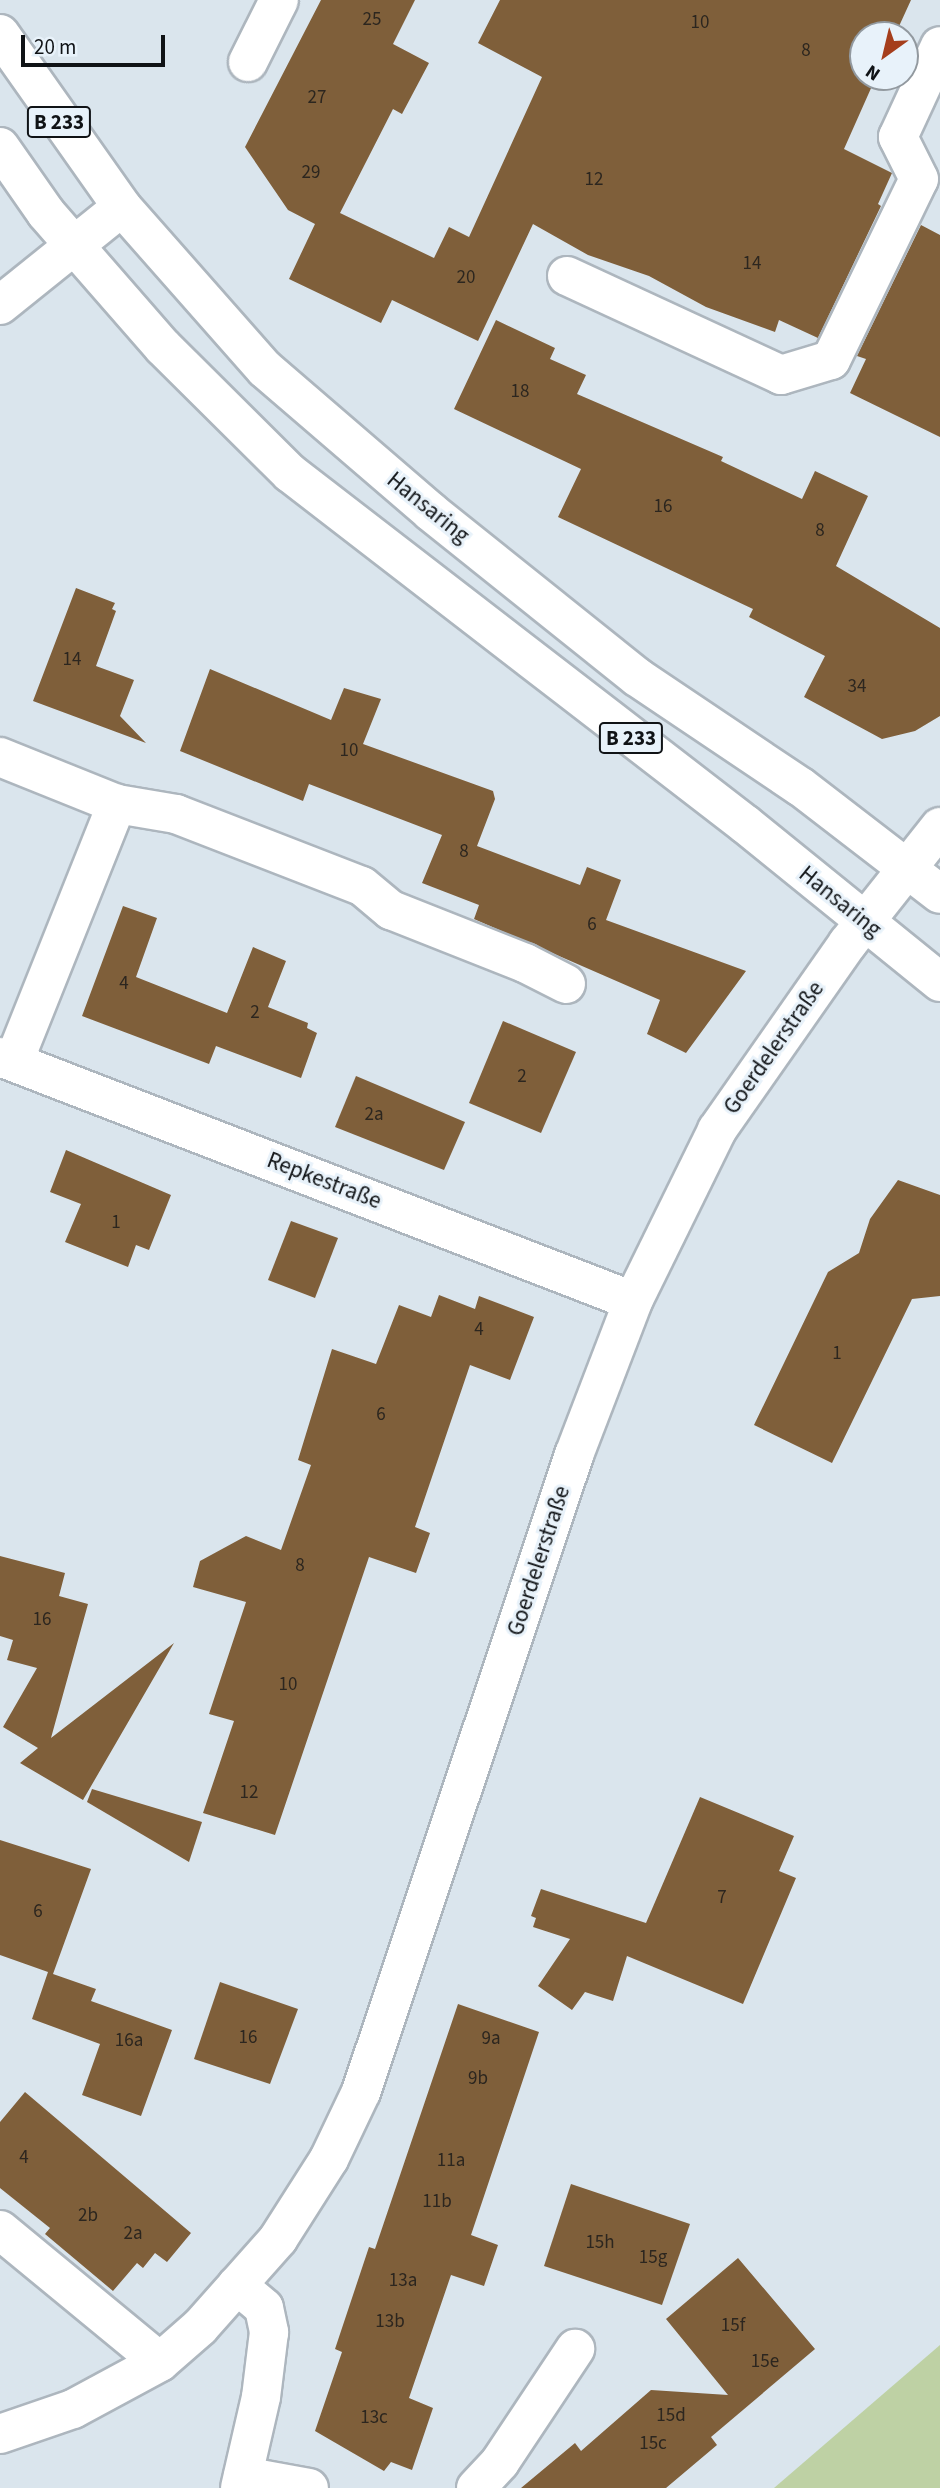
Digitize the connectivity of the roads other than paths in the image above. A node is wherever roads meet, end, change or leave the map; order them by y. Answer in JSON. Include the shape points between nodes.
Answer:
{"nodes":[{"id":1,"x":279,"y":0,"type":"edge"},
{"id":2,"x":0,"y":34,"type":"edge"},
{"id":3,"x":940,"y":46,"type":"edge"},
{"id":4,"x":248,"y":61,"type":"dead end"},
{"id":5,"x":0,"y":146,"type":"edge"},
{"id":6,"x":122,"y":207,"type":"junction"},
{"id":7,"x":75,"y":247,"type":"junction"},
{"id":8,"x":567,"y":276,"type":"dead end"},
{"id":9,"x":0,"y":305,"type":"edge"},
{"id":10,"x":0,"y":757,"type":"edge"},
{"id":11,"x":117,"y":804,"type":"junction"},
{"id":12,"x":940,"y":827,"type":"edge"},
{"id":13,"x":906,"y":867,"type":"junction"},
{"id":14,"x":940,"y":894,"type":"edge"},
{"id":15,"x":864,"y":922,"type":"junction"},
{"id":16,"x":940,"y":982,"type":"edge"},
{"id":17,"x":566,"y":985,"type":"dead end"},
{"id":18,"x":7,"y":1059,"type":"edge"},
{"id":19,"x":633,"y":1301,"type":"junction"},
{"id":20,"x":0,"y":2230,"type":"edge"},
{"id":21,"x":237,"y":2285,"type":"junction"},
{"id":22,"x":575,"y":2349,"type":"dead end"},
{"id":23,"x":160,"y":2362,"type":"junction"},
{"id":24,"x":0,"y":2434,"type":"edge"},
{"id":25,"x":241,"y":2482,"type":"edge"},
{"id":26,"x":309,"y":2488,"type":"edge"},
{"id":27,"x":476,"y":2488,"type":"edge"}],
"edges":[{"from":1,"to":4,"type":"street"},
{"from":2,"to":6,"type":"street","name":"Hansaring","number":"B 233"},
{"from":3,"to":8,"type":"street","via":[[898,137],[919,179],[831,360],[781,375]]},
{"from":5,"to":7,"type":"street","name":"Hansaring","number":"B 233"},
{"from":6,"to":7,"type":"street"},
{"from":6,"to":13,"type":"street","name":"Hansaring","number":"B 233","via":[[265,369],[431,512],[637,677],[801,787]]},
{"from":7,"to":9,"type":"street"},
{"from":7,"to":15,"type":"street","name":"Hansaring","number":"B 233","via":[[163,347],[290,473],[745,824]]},
{"from":10,"to":11,"type":"street"},
{"from":11,"to":17,"type":"street","via":[[176,814],[362,886],[391,910],[526,963]]},
{"from":11,"to":18,"type":"street","name":"Repkestraße"},
{"from":12,"to":13,"type":"street","name":"Goerdelerstraße"},
{"from":13,"to":14,"type":"street","name":"Hansaring","number":"B 233"},
{"from":13,"to":15,"type":"street","name":"Goerdelerstraße"},
{"from":15,"to":16,"type":"street","name":"Hansaring","number":"B 233"},
{"from":15,"to":19,"type":"street","name":"Goerdelerstraße","via":[[717,1130]]},
{"from":18,"to":19,"type":"street","name":"Repkestraße"},
{"from":19,"to":21,"type":"street","name":"Goerdelerstraße","via":[[574,1455],[361,2092],[329,2159],[278,2239]]},
{"from":20,"to":23,"type":"street"},
{"from":21,"to":23,"type":"street","name":"Goerdelerstraße"},
{"from":21,"to":25,"type":"street","via":[[264,2308],[269,2332]]},
{"from":22,"to":27,"type":"street","via":[[500,2462]]},
{"from":23,"to":24,"type":"street","name":"Goerdelerstraße","via":[[73,2409]]},
{"from":25,"to":26,"type":"street"}]}
